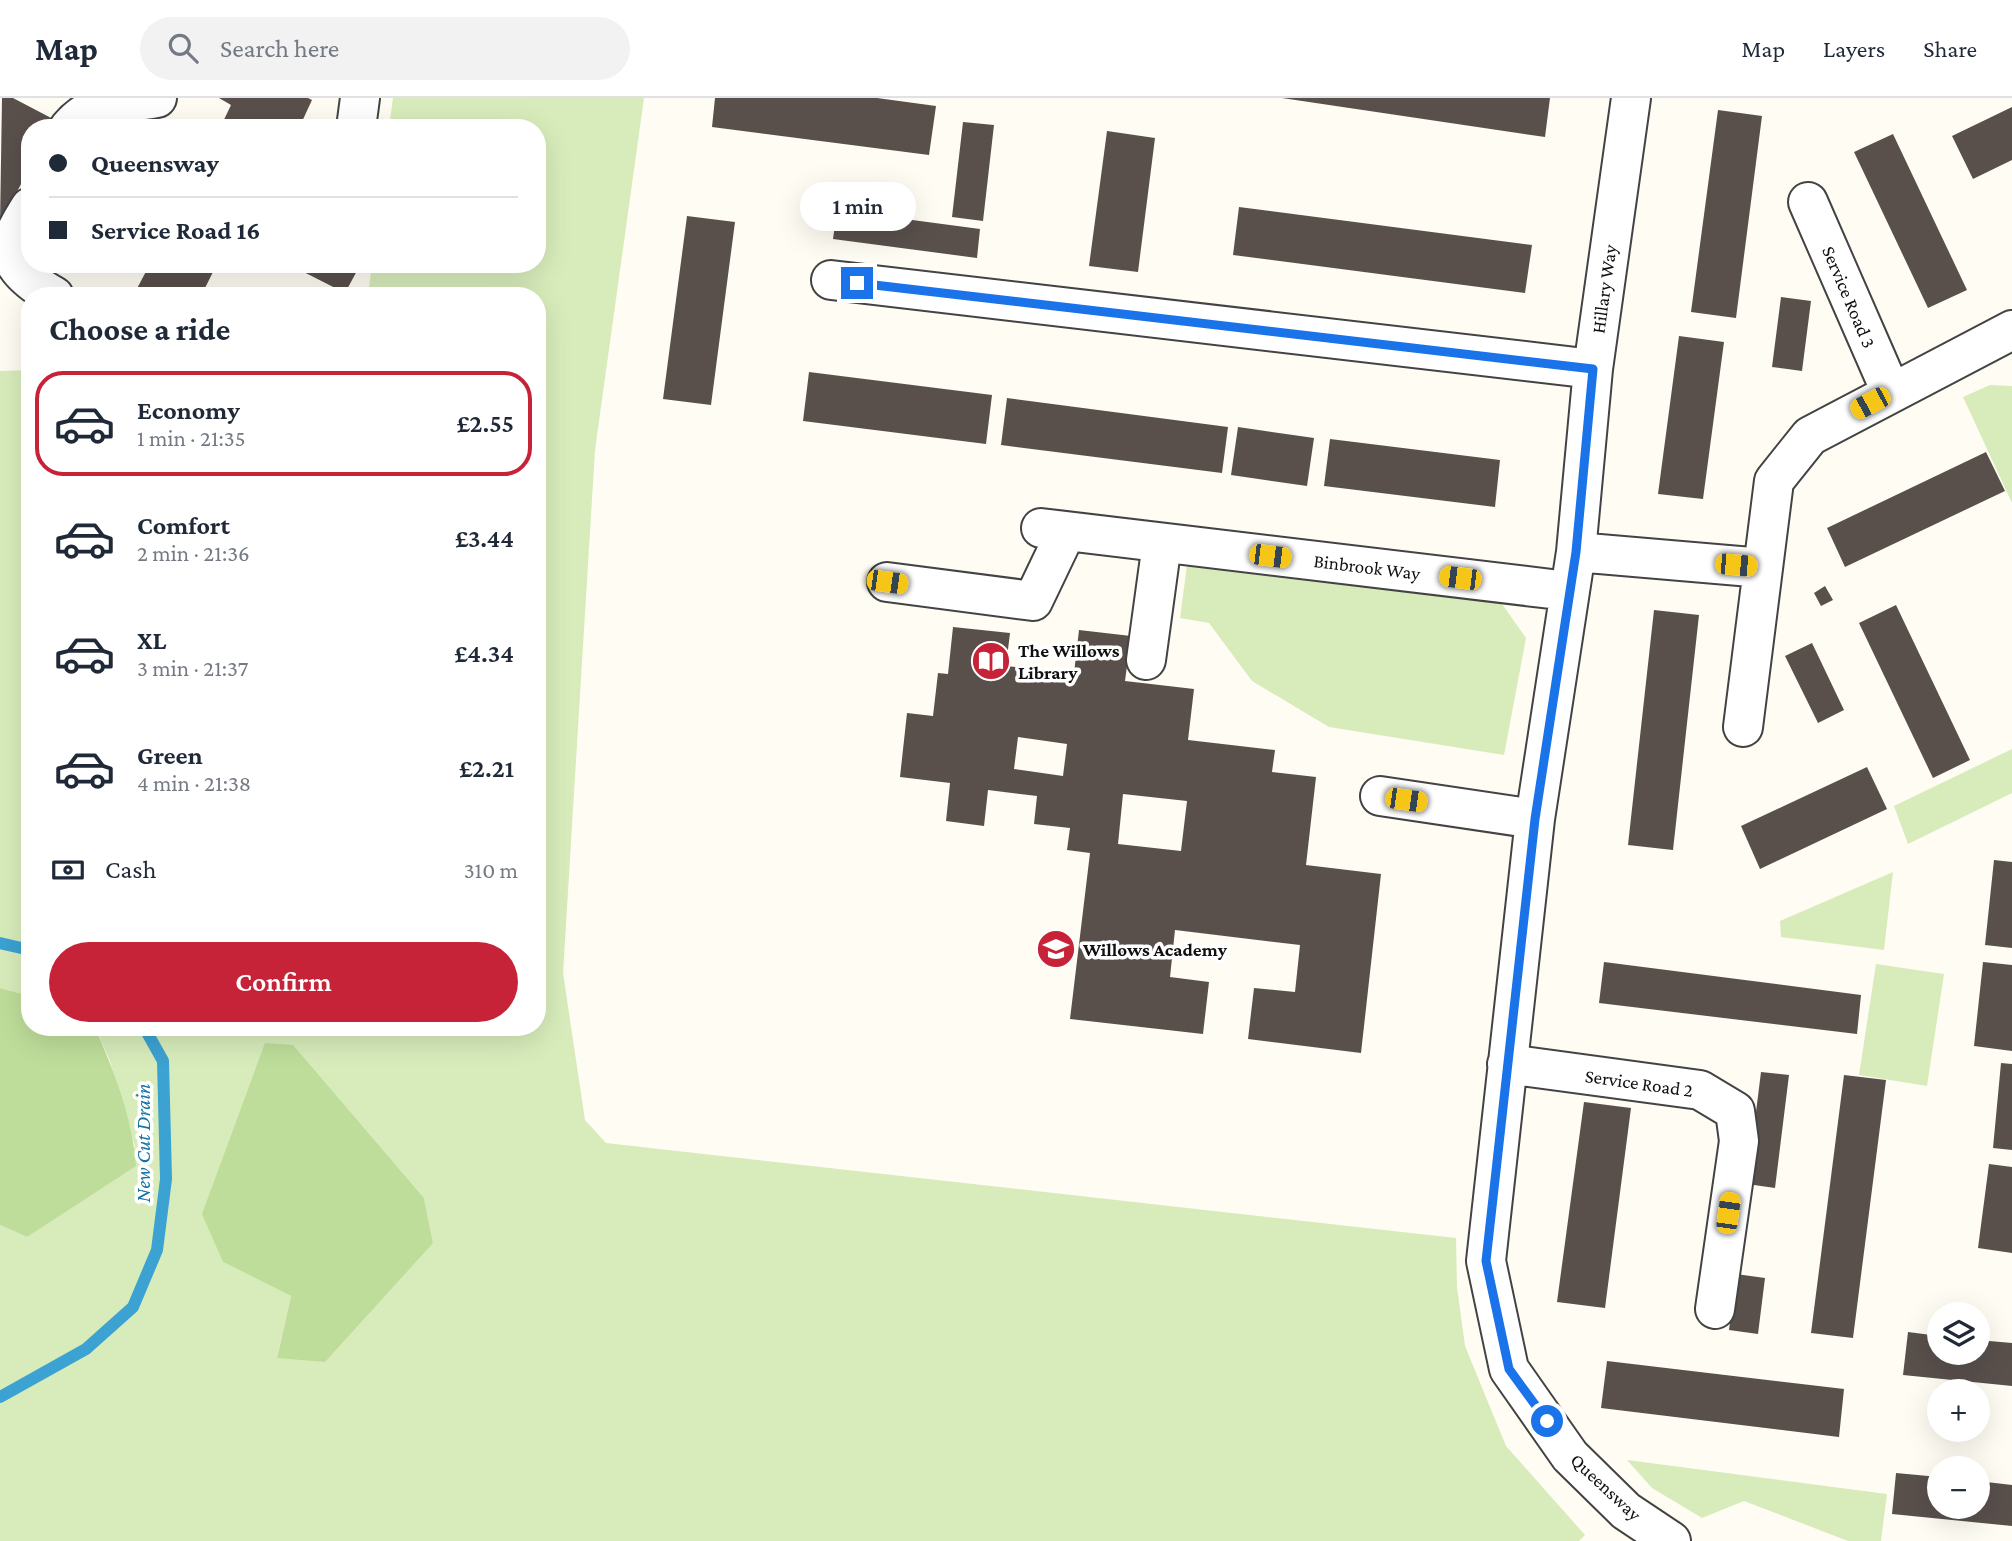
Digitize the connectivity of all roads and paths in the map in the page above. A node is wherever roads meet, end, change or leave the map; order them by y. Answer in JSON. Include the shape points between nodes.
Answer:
{"nodes":[{"id":1,"x":157,"y":98,"type":"edge"},
{"id":2,"x":360,"y":98,"type":"edge"},
{"id":3,"x":1631,"y":98,"type":"edge"},
{"id":4,"x":75,"y":119,"type":"edge"},
{"id":5,"x":357,"y":119,"type":"edge"},
{"id":6,"x":1808,"y":202,"type":"dead end"},
{"id":7,"x":21,"y":224,"type":"edge"},
{"id":8,"x":21,"y":273,"type":"edge"},
{"id":9,"x":21,"y":273,"type":"edge"},
{"id":10,"x":831,"y":280,"type":"dead end"},
{"id":11,"x":41,"y":287,"type":"edge"},
{"id":12,"x":2012,"y":330,"type":"edge"},
{"id":13,"x":1593,"y":369,"type":"junction"},
{"id":14,"x":1891,"y":392,"type":"junction"},
{"id":15,"x":1162,"y":543,"type":"junction"},
{"id":16,"x":1576,"y":552,"type":"junction"},
{"id":17,"x":1763,"y":568,"type":"junction"},
{"id":18,"x":887,"y":582,"type":"dead end"},
{"id":19,"x":1568,"y":591,"type":"junction"},
{"id":20,"x":1146,"y":660,"type":"dead end"},
{"id":21,"x":1743,"y":727,"type":"dead end"},
{"id":22,"x":1380,"y":796,"type":"dead end"},
{"id":23,"x":1535,"y":819,"type":"junction"},
{"id":24,"x":1507,"y":1064,"type":"junction"},
{"id":25,"x":1715,"y":1309,"type":"dead end"},
{"id":26,"x":1671,"y":1541,"type":"edge"}],
"edges":[{"from":1,"to":4,"type":"street","via":[[102,100],[90,104]]},
{"from":2,"to":5,"type":"street"},
{"from":3,"to":13,"type":"street","name":"Hillary Way"},
{"from":6,"to":14,"type":"street","name":"Service Road 3"},
{"from":7,"to":8,"type":"street","via":[[12,243]]},
{"from":9,"to":11,"type":"street"},
{"from":10,"to":13,"type":"street"},
{"from":12,"to":14,"type":"street"},
{"from":13,"to":16,"type":"street","name":"Hillary Way"},
{"from":14,"to":17,"type":"street","via":[[1810,436],[1774,481]]},
{"from":15,"to":18,"type":"street","name":"Binbrook Way","via":[[1053,530],[1033,601]]},
{"from":15,"to":19,"type":"street","name":"Binbrook Way"},
{"from":15,"to":20,"type":"street"},
{"from":16,"to":17,"type":"street"},
{"from":16,"to":19,"type":"street","name":"Hillary Way"},
{"from":17,"to":21,"type":"street"},
{"from":19,"to":23,"type":"street","name":"Hillary Way"},
{"from":22,"to":23,"type":"street"},
{"from":23,"to":24,"type":"street","name":"Hillary Way"},
{"from":24,"to":25,"type":"street","name":"Service Road 2","via":[[1700,1090],[1735,1111],[1738,1141]]},
{"from":24,"to":26,"type":"street","name":"Queensway","via":[[1486,1261],[1509,1369],[1570,1456],[1626,1511]]}]}
